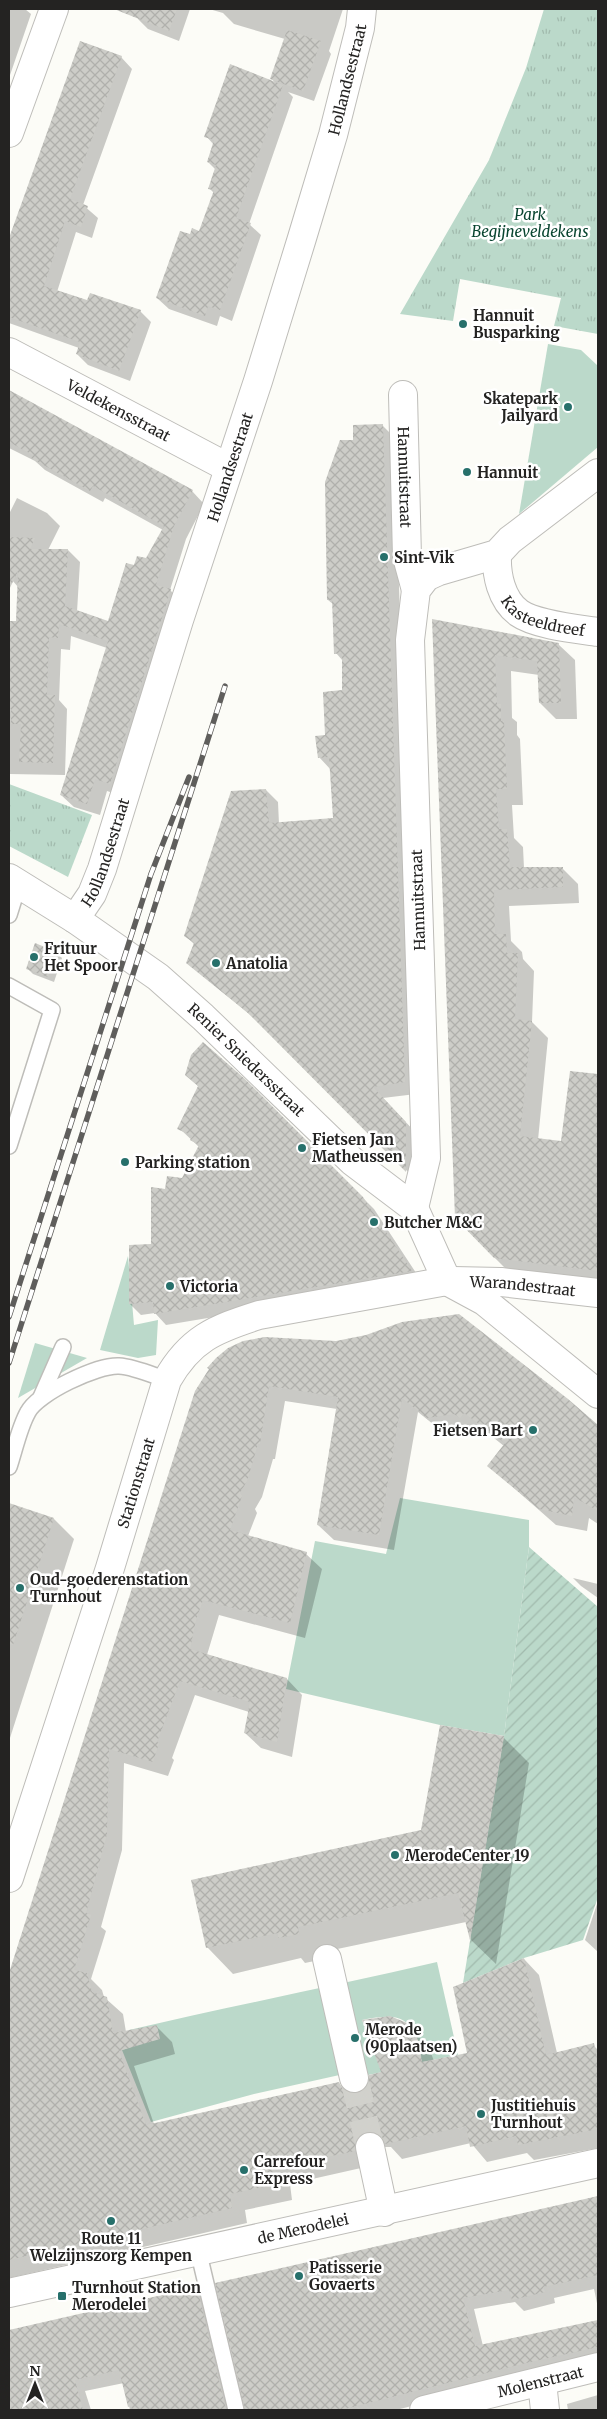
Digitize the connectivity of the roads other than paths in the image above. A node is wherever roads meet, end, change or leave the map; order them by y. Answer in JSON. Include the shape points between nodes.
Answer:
{"nodes":[{"id":1,"x":54,"y":9,"type":"edge"},
{"id":2,"x":362,"y":9,"type":"edge"},
{"id":3,"x":9,"y":133,"type":"edge"},
{"id":4,"x":9,"y":352,"type":"edge"},
{"id":5,"x":402,"y":395,"type":"dead end"},
{"id":6,"x":229,"y":468,"type":"junction"},
{"id":7,"x":598,"y":473,"type":"edge"},
{"id":8,"x":497,"y":554,"type":"junction"},
{"id":9,"x":416,"y":590,"type":"junction"},
{"id":10,"x":598,"y":632,"type":"edge"},
{"id":11,"x":14,"y":881,"type":"edge"},
{"id":12,"x":9,"y":915,"type":"edge"},
{"id":13,"x":75,"y":919,"type":"junction"},
{"id":14,"x":9,"y":986,"type":"edge"},
{"id":15,"x":9,"y":1146,"type":"edge"},
{"id":16,"x":414,"y":1208,"type":"junction"},
{"id":17,"x":447,"y":1281,"type":"junction"},
{"id":18,"x":598,"y":1293,"type":"edge"},
{"id":19,"x":63,"y":1347,"type":"dead end"},
{"id":20,"x":167,"y":1380,"type":"junction"},
{"id":21,"x":598,"y":1394,"type":"edge"},
{"id":22,"x":41,"y":1397,"type":"junction"},
{"id":23,"x":9,"y":1467,"type":"edge"},
{"id":24,"x":9,"y":1878,"type":"edge"},
{"id":25,"x":327,"y":1959,"type":"dead end"},
{"id":26,"x":354,"y":2078,"type":"tunnel mouth"},
{"id":27,"x":370,"y":2147,"type":"tunnel mouth"},
{"id":28,"x":598,"y":2163,"type":"edge"},
{"id":29,"x":384,"y":2212,"type":"junction"},
{"id":30,"x":198,"y":2250,"type":"junction"},
{"id":31,"x":9,"y":2293,"type":"edge"},
{"id":32,"x":598,"y":2367,"type":"edge"},
{"id":33,"x":542,"y":2382,"type":"junction"},
{"id":34,"x":236,"y":2410,"type":"edge"},
{"id":35,"x":424,"y":2410,"type":"edge"},
{"id":36,"x":544,"y":2410,"type":"edge"}],
"edges":[{"from":1,"to":3,"type":"street"},
{"from":2,"to":6,"type":"street","name":"Hollandsestraat","via":[[333,135]]},
{"from":4,"to":6,"type":"street","name":"Veldekensstraat"},
{"from":5,"to":9,"type":"street","name":"Hannuitstraat","via":[[408,557]]},
{"from":6,"to":13,"type":"street","name":"Hollandsestraat","via":[[102,870],[92,894]]},
{"from":7,"to":8,"type":"street","via":[[510,540]]},
{"from":8,"to":9,"type":"street","via":[[438,571],[426,577]]},
{"from":8,"to":10,"type":"street","name":"Kasteeldreef","via":[[496,569],[501,585],[507,599],[520,613],[538,620]]},
{"from":9,"to":16,"type":"street","name":"Hannuitstraat","via":[[410,640],[426,1158]]},
{"from":11,"to":12,"type":"lane"},
{"from":11,"to":13,"type":"street","name":"Renier Sniedersstraat"},
{"from":13,"to":16,"type":"street","name":"Renier Sniedersstraat","via":[[158,977],[352,1161]]},
{"from":14,"to":15,"type":"lane","via":[[52,1010]]},
{"from":16,"to":17,"type":"street","name":"Renier Sniedersstraat"},
{"from":17,"to":18,"type":"street","name":"Warandestraat","via":[[501,1282]]},
{"from":17,"to":20,"type":"street","name":"Stationstraat","via":[[283,1310],[230,1324],[194,1344],[177,1362]]},
{"from":17,"to":21,"type":"street","via":[[496,1310]]},
{"from":19,"to":22,"type":"lane"},
{"from":20,"to":22,"type":"lane","via":[[113,1366],[97,1370]]},
{"from":20,"to":24,"type":"street","name":"Stationstraat","via":[[110,1568]]},
{"from":22,"to":23,"type":"lane","via":[[28,1412]]},
{"from":25,"to":26,"type":"street"},
{"from":27,"to":29,"type":"street"},
{"from":28,"to":29,"type":"street","name":"de Merodelei"},
{"from":29,"to":30,"type":"street","name":"de Merodelei"},
{"from":30,"to":31,"type":"street","name":"de Merodelei"},
{"from":30,"to":34,"type":"lane"},
{"from":32,"to":33,"type":"street","name":"Molenstraat"},
{"from":33,"to":35,"type":"street","name":"Molenstraat"},
{"from":33,"to":36,"type":"street"}]}
